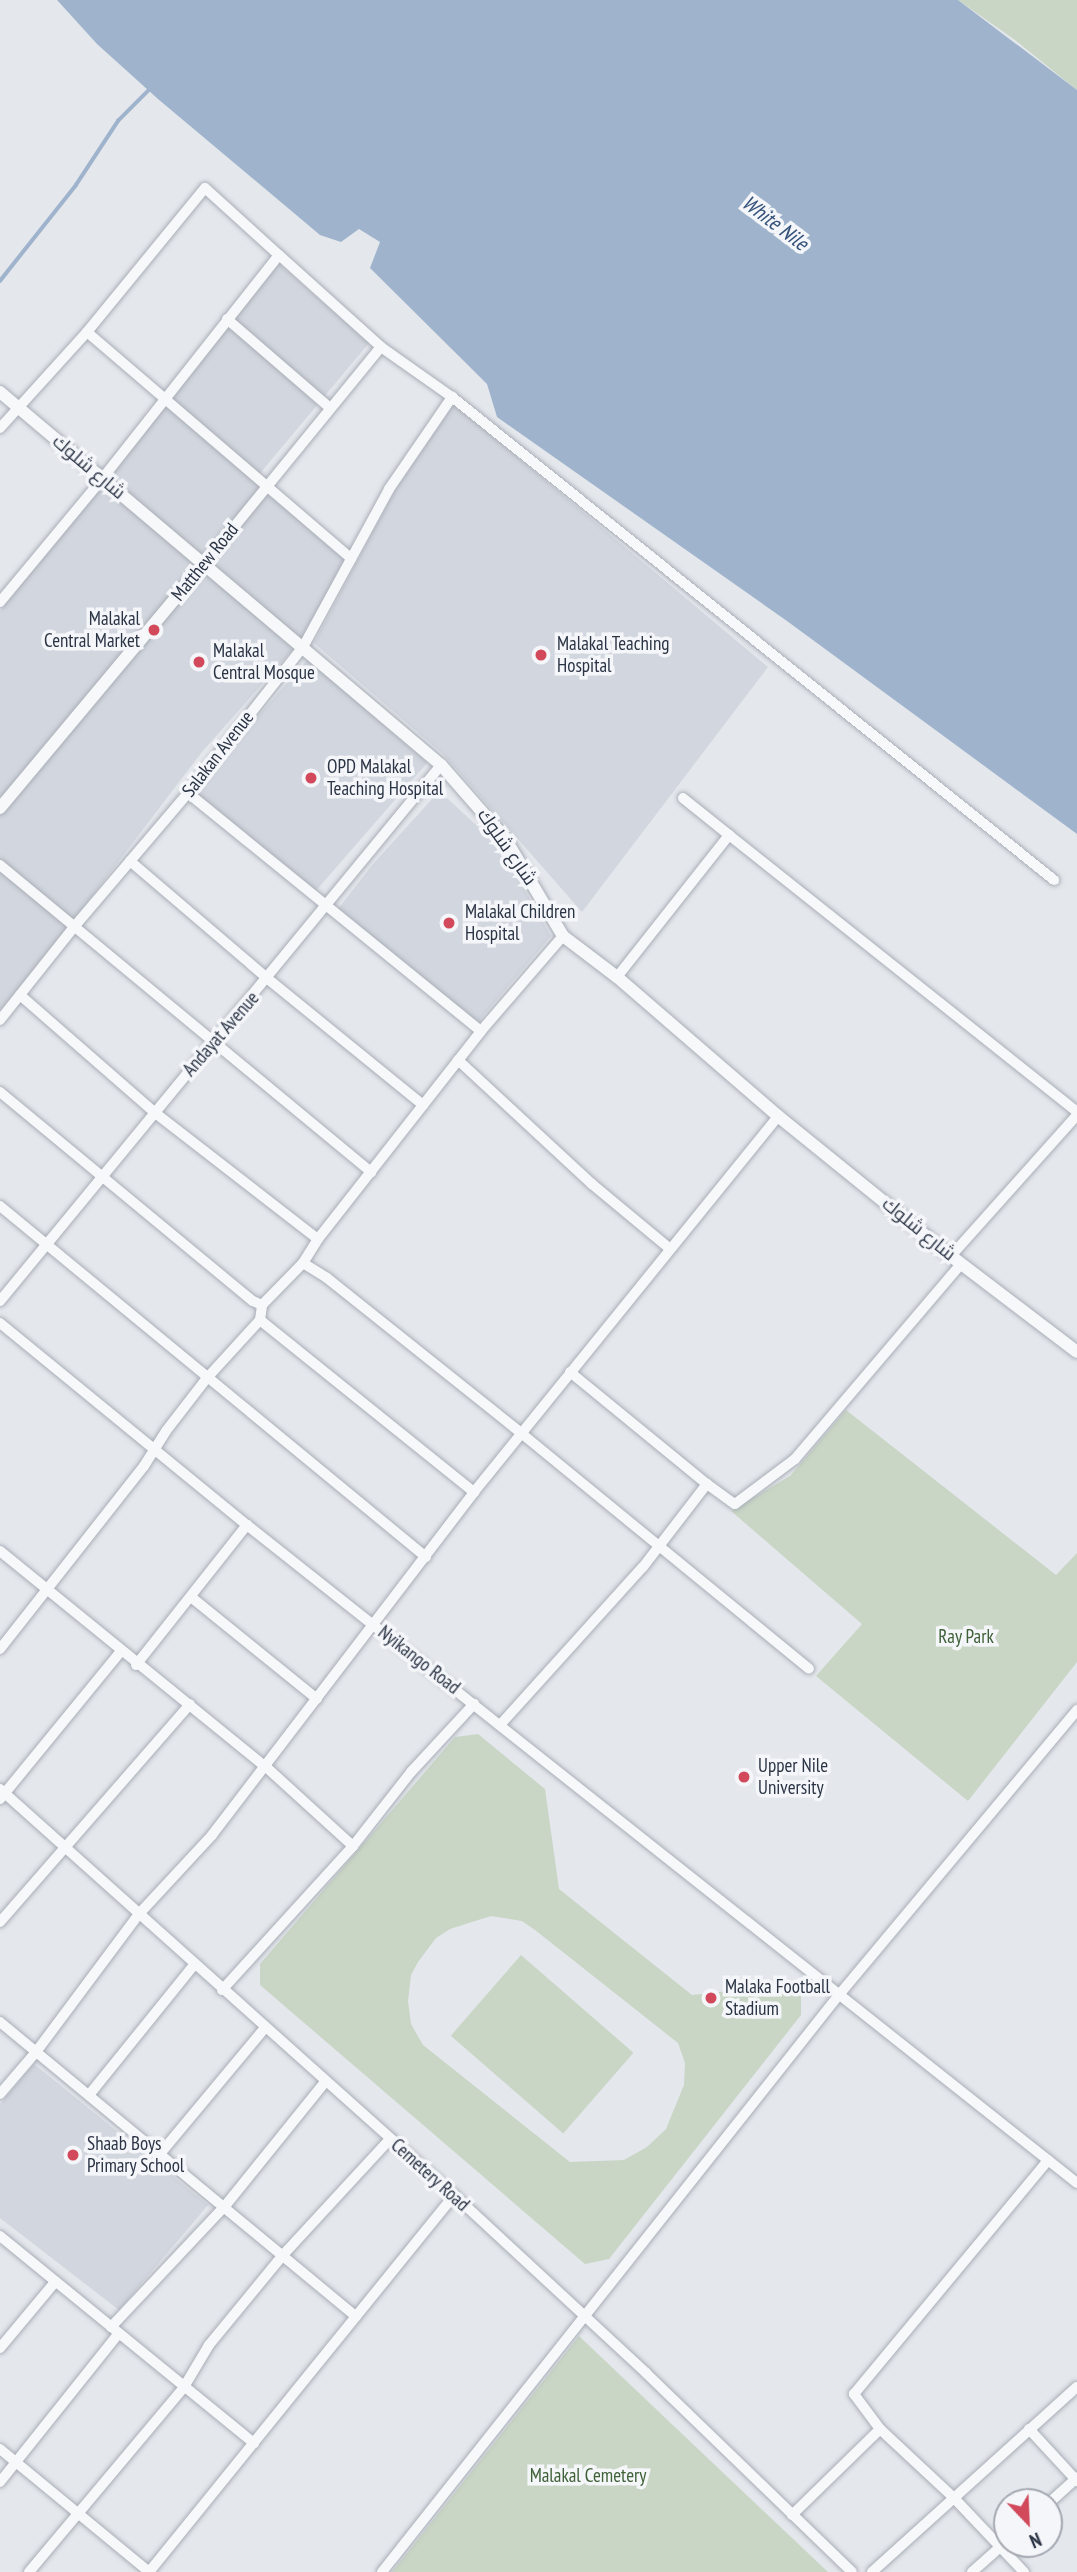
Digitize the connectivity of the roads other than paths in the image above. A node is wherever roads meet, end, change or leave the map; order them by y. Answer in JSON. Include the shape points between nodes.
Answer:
{"nodes":[{"id":1,"x":279,"y":256,"type":"junction"},
{"id":2,"x":227,"y":319,"type":"junction"},
{"id":3,"x":87,"y":332,"type":"junction"},
{"id":4,"x":381,"y":346,"type":"junction"},
{"id":5,"x":0,"y":392,"type":"edge"},
{"id":6,"x":452,"y":397,"type":"junction"},
{"id":7,"x":166,"y":400,"type":"junction"},
{"id":8,"x":329,"y":407,"type":"junction"},
{"id":9,"x":20,"y":410,"type":"junction"},
{"id":10,"x":0,"y":428,"type":"edge"},
{"id":11,"x":102,"y":479,"type":"junction"},
{"id":12,"x":267,"y":485,"type":"junction"},
{"id":13,"x":351,"y":558,"type":"junction"},
{"id":14,"x":203,"y":565,"type":"junction"},
{"id":15,"x":0,"y":602,"type":"edge"},
{"id":16,"x":303,"y":647,"type":"junction"},
{"id":17,"x":441,"y":765,"type":"junction"},
{"id":18,"x":188,"y":793,"type":"junction"},
{"id":19,"x":682,"y":798,"type":"dead end"},
{"id":20,"x":0,"y":808,"type":"edge"},
{"id":21,"x":729,"y":835,"type":"junction"},
{"id":22,"x":130,"y":861,"type":"junction"},
{"id":23,"x":0,"y":865,"type":"edge"},
{"id":24,"x":1054,"y":880,"type":"dead end"},
{"id":25,"x":327,"y":906,"type":"junction"},
{"id":26,"x":74,"y":927,"type":"junction"},
{"id":27,"x":563,"y":936,"type":"junction"},
{"id":28,"x":617,"y":978,"type":"junction"},
{"id":29,"x":268,"y":979,"type":"junction"},
{"id":30,"x":20,"y":995,"type":"junction"},
{"id":31,"x":0,"y":1020,"type":"edge"},
{"id":32,"x":481,"y":1031,"type":"junction"},
{"id":33,"x":214,"y":1042,"type":"junction"},
{"id":34,"x":458,"y":1060,"type":"junction"},
{"id":35,"x":0,"y":1092,"type":"edge"},
{"id":36,"x":424,"y":1105,"type":"junction"},
{"id":37,"x":154,"y":1112,"type":"junction"},
{"id":38,"x":1077,"y":1114,"type":"edge"},
{"id":39,"x":778,"y":1116,"type":"junction"},
{"id":40,"x":371,"y":1172,"type":"junction"},
{"id":41,"x":102,"y":1174,"type":"junction"},
{"id":42,"x":0,"y":1206,"type":"edge"},
{"id":43,"x":318,"y":1239,"type":"junction"},
{"id":44,"x":46,"y":1243,"type":"junction"},
{"id":45,"x":669,"y":1248,"type":"junction"},
{"id":46,"x":956,"y":1260,"type":"junction"},
{"id":47,"x":303,"y":1263,"type":"junction"},
{"id":48,"x":0,"y":1301,"type":"edge"},
{"id":49,"x":262,"y":1306,"type":"junction"},
{"id":50,"x":260,"y":1320,"type":"junction"},
{"id":51,"x":0,"y":1323,"type":"edge"},
{"id":52,"x":1077,"y":1352,"type":"edge"},
{"id":53,"x":570,"y":1372,"type":"junction"},
{"id":54,"x":206,"y":1378,"type":"junction"},
{"id":55,"x":521,"y":1433,"type":"junction"},
{"id":56,"x":156,"y":1449,"type":"junction"},
{"id":57,"x":707,"y":1484,"type":"junction"},
{"id":58,"x":474,"y":1492,"type":"junction"},
{"id":59,"x":247,"y":1525,"type":"junction"},
{"id":60,"x":659,"y":1547,"type":"junction"},
{"id":61,"x":0,"y":1551,"type":"edge"},
{"id":62,"x":426,"y":1557,"type":"junction"},
{"id":63,"x":47,"y":1589,"type":"junction"},
{"id":64,"x":191,"y":1597,"type":"junction"},
{"id":65,"x":374,"y":1625,"type":"junction"},
{"id":66,"x":0,"y":1649,"type":"edge"},
{"id":67,"x":121,"y":1651,"type":"junction"},
{"id":68,"x":136,"y":1665,"type":"junction"},
{"id":69,"x":809,"y":1669,"type":"dead end"},
{"id":70,"x":317,"y":1699,"type":"junction"},
{"id":71,"x":190,"y":1704,"type":"junction"},
{"id":72,"x":474,"y":1704,"type":"junction"},
{"id":73,"x":1077,"y":1710,"type":"edge"},
{"id":74,"x":500,"y":1725,"type":"junction"},
{"id":75,"x":265,"y":1766,"type":"junction"},
{"id":76,"x":2,"y":1793,"type":"edge"},
{"id":77,"x":353,"y":1846,"type":"junction"},
{"id":78,"x":64,"y":1847,"type":"junction"},
{"id":79,"x":138,"y":1915,"type":"junction"},
{"id":80,"x":0,"y":1922,"type":"edge"},
{"id":81,"x":194,"y":1965,"type":"junction"},
{"id":82,"x":222,"y":1990,"type":"junction"},
{"id":83,"x":838,"y":1996,"type":"junction"},
{"id":84,"x":0,"y":2022,"type":"edge"},
{"id":85,"x":265,"y":2028,"type":"junction"},
{"id":86,"x":36,"y":2052,"type":"junction"},
{"id":87,"x":326,"y":2082,"type":"junction"},
{"id":88,"x":0,"y":2094,"type":"edge"},
{"id":89,"x":89,"y":2095,"type":"junction"},
{"id":90,"x":390,"y":2139,"type":"junction"},
{"id":91,"x":159,"y":2155,"type":"junction"},
{"id":92,"x":1048,"y":2160,"type":"junction"},
{"id":93,"x":1076,"y":2180,"type":"edge"},
{"id":94,"x":454,"y":2195,"type":"junction"},
{"id":95,"x":225,"y":2206,"type":"junction"},
{"id":96,"x":0,"y":2236,"type":"edge"},
{"id":97,"x":283,"y":2255,"type":"junction"},
{"id":98,"x":55,"y":2282,"type":"junction"},
{"id":99,"x":356,"y":2316,"type":"junction"},
{"id":100,"x":582,"y":2316,"type":"junction"},
{"id":101,"x":115,"y":2331,"type":"junction"},
{"id":102,"x":0,"y":2348,"type":"edge"},
{"id":103,"x":1077,"y":2386,"type":"edge"},
{"id":104,"x":184,"y":2387,"type":"junction"},
{"id":105,"x":880,"y":2429,"type":"junction"},
{"id":106,"x":1029,"y":2429,"type":"junction"},
{"id":107,"x":254,"y":2443,"type":"junction"},
{"id":108,"x":0,"y":2449,"type":"edge"},
{"id":109,"x":16,"y":2462,"type":"junction"},
{"id":110,"x":1076,"y":2479,"type":"edge"},
{"id":111,"x":0,"y":2482,"type":"edge"},
{"id":112,"x":954,"y":2498,"type":"junction"},
{"id":113,"x":77,"y":2512,"type":"junction"},
{"id":114,"x":792,"y":2515,"type":"junction"},
{"id":115,"x":993,"y":2534,"type":"edge"},
{"id":116,"x":993,"y":2554,"type":"edge"},
{"id":117,"x":29,"y":2572,"type":"edge"},
{"id":118,"x":149,"y":2572,"type":"edge"},
{"id":119,"x":382,"y":2572,"type":"edge"},
{"id":120,"x":852,"y":2572,"type":"edge"},
{"id":121,"x":872,"y":2572,"type":"edge"},
{"id":122,"x":972,"y":2572,"type":"edge"}],
"edges":[{"from":1,"to":2,"type":"street"},
{"from":1,"to":3,"type":"street","via":[[205,188]]},
{"from":1,"to":4,"type":"street"},
{"from":2,"to":7,"type":"street"},
{"from":2,"to":8,"type":"street"},
{"from":3,"to":7,"type":"street"},
{"from":3,"to":9,"type":"street"},
{"from":4,"to":6,"type":"street"},
{"from":4,"to":8,"type":"street","name":"Matthew Road"},
{"from":5,"to":9,"type":"street","name":"شارع شلوك"},
{"from":6,"to":13,"type":"street","name":"Salakan Avenue","via":[[389,489]]},
{"from":6,"to":24,"type":"street"},
{"from":7,"to":11,"type":"street"},
{"from":7,"to":12,"type":"street"},
{"from":8,"to":12,"type":"street","name":"Matthew Road"},
{"from":9,"to":10,"type":"street"},
{"from":9,"to":11,"type":"street","name":"شارع شلوك"},
{"from":11,"to":14,"type":"street","name":"شارع شلوك"},
{"from":11,"to":15,"type":"street"},
{"from":12,"to":13,"type":"street"},
{"from":12,"to":14,"type":"street","name":"Matthew Road"},
{"from":13,"to":16,"type":"street","name":"Salakan Avenue"},
{"from":14,"to":16,"type":"street","name":"شارع شلوك"},
{"from":14,"to":20,"type":"street","name":"Matthew Road"},
{"from":16,"to":17,"type":"street","name":"شارع شلوك"},
{"from":16,"to":18,"type":"street","name":"Salakan Avenue"},
{"from":17,"to":25,"type":"street","name":"Andayat Avenue"},
{"from":17,"to":27,"type":"street","name":"شارع شلوك","via":[[505,838]]},
{"from":18,"to":22,"type":"street","name":"Salakan Avenue"},
{"from":18,"to":25,"type":"street"},
{"from":19,"to":21,"type":"street"},
{"from":21,"to":28,"type":"street"},
{"from":21,"to":38,"type":"street"},
{"from":22,"to":26,"type":"street","name":"Salakan Avenue"},
{"from":22,"to":29,"type":"street"},
{"from":23,"to":26,"type":"street"},
{"from":25,"to":29,"type":"street","name":"Andayat Avenue"},
{"from":25,"to":32,"type":"street"},
{"from":26,"to":30,"type":"street","name":"Salakan Avenue"},
{"from":26,"to":33,"type":"street"},
{"from":27,"to":28,"type":"street","name":"شارع شلوك"},
{"from":27,"to":32,"type":"street"},
{"from":28,"to":39,"type":"street","name":"شارع شلوك"},
{"from":29,"to":33,"type":"street","name":"Andayat Avenue"},
{"from":29,"to":36,"type":"street"},
{"from":30,"to":31,"type":"street","name":"Salakan Avenue"},
{"from":30,"to":37,"type":"street"},
{"from":32,"to":34,"type":"street"},
{"from":33,"to":37,"type":"street","name":"Andayat Avenue"},
{"from":33,"to":40,"type":"street"},
{"from":34,"to":36,"type":"street"},
{"from":34,"to":45,"type":"street"},
{"from":35,"to":41,"type":"street"},
{"from":36,"to":40,"type":"street"},
{"from":37,"to":41,"type":"street","name":"Andayat Avenue"},
{"from":37,"to":43,"type":"street"},
{"from":38,"to":46,"type":"street"},
{"from":39,"to":45,"type":"street"},
{"from":39,"to":46,"type":"street","name":"شارع شلوك"},
{"from":40,"to":43,"type":"street"},
{"from":41,"to":44,"type":"street","name":"Andayat Avenue"},
{"from":41,"to":49,"type":"street"},
{"from":42,"to":44,"type":"street"},
{"from":43,"to":47,"type":"street"},
{"from":44,"to":48,"type":"street","name":"Andayat Avenue"},
{"from":44,"to":54,"type":"street"},
{"from":45,"to":53,"type":"street"},
{"from":46,"to":52,"type":"street","name":"شارع شلوك"},
{"from":46,"to":57,"type":"street","via":[[796,1459],[735,1504]]},
{"from":47,"to":49,"type":"street"},
{"from":47,"to":55,"type":"street"},
{"from":49,"to":50,"type":"street"},
{"from":50,"to":54,"type":"street"},
{"from":50,"to":58,"type":"street"},
{"from":51,"to":56,"type":"street","name":"Nyikango Road"},
{"from":53,"to":55,"type":"street"},
{"from":53,"to":57,"type":"street"},
{"from":54,"to":56,"type":"street"},
{"from":54,"to":62,"type":"street"},
{"from":55,"to":58,"type":"street"},
{"from":55,"to":60,"type":"street"},
{"from":56,"to":59,"type":"street","name":"Nyikango Road"},
{"from":56,"to":63,"type":"street"},
{"from":57,"to":60,"type":"street"},
{"from":58,"to":62,"type":"street"},
{"from":59,"to":64,"type":"street"},
{"from":59,"to":65,"type":"street","name":"Nyikango Road"},
{"from":60,"to":69,"type":"street"},
{"from":60,"to":74,"type":"street"},
{"from":61,"to":63,"type":"street"},
{"from":62,"to":65,"type":"street"},
{"from":63,"to":66,"type":"street"},
{"from":63,"to":67,"type":"street"},
{"from":64,"to":68,"type":"street"},
{"from":64,"to":70,"type":"street"},
{"from":65,"to":70,"type":"street"},
{"from":65,"to":72,"type":"street","name":"Nyikango Road"},
{"from":67,"to":68,"type":"street"},
{"from":67,"to":76,"type":"street"},
{"from":68,"to":71,"type":"street"},
{"from":70,"to":75,"type":"street"},
{"from":71,"to":75,"type":"street"},
{"from":71,"to":78,"type":"street"},
{"from":72,"to":74,"type":"street","name":"Nyikango Road"},
{"from":72,"to":77,"type":"street","via":[[411,1772]]},
{"from":73,"to":83,"type":"street"},
{"from":74,"to":83,"type":"street","name":"Nyikango Road"},
{"from":75,"to":77,"type":"street"},
{"from":75,"to":79,"type":"street","via":[[212,1835]]},
{"from":76,"to":78,"type":"street","name":"Cemetery Road"},
{"from":77,"to":82,"type":"street"},
{"from":78,"to":79,"type":"street","name":"Cemetery Road"},
{"from":78,"to":80,"type":"street"},
{"from":79,"to":81,"type":"street","name":"Cemetery Road"},
{"from":79,"to":86,"type":"street"},
{"from":81,"to":82,"type":"street","name":"Cemetery Road"},
{"from":81,"to":89,"type":"street"},
{"from":82,"to":85,"type":"street","name":"Cemetery Road"},
{"from":83,"to":92,"type":"street","name":"Nyikango Road"},
{"from":83,"to":100,"type":"street"},
{"from":84,"to":86,"type":"street"},
{"from":85,"to":87,"type":"street","name":"Cemetery Road"},
{"from":85,"to":91,"type":"street"},
{"from":86,"to":88,"type":"street"},
{"from":86,"to":89,"type":"street"},
{"from":87,"to":90,"type":"street","name":"Cemetery Road"},
{"from":87,"to":95,"type":"street"},
{"from":89,"to":91,"type":"street"},
{"from":90,"to":94,"type":"street","name":"Cemetery Road"},
{"from":90,"to":97,"type":"street"},
{"from":91,"to":95,"type":"street"},
{"from":92,"to":93,"type":"street","name":"Nyikango Road"},
{"from":92,"to":105,"type":"street","via":[[854,2394]]},
{"from":94,"to":99,"type":"street"},
{"from":94,"to":100,"type":"street","name":"Cemetery Road"},
{"from":95,"to":97,"type":"street"},
{"from":95,"to":101,"type":"street"},
{"from":96,"to":98,"type":"street"},
{"from":97,"to":99,"type":"street"},
{"from":97,"to":104,"type":"street","via":[[209,2345]]},
{"from":98,"to":101,"type":"street"},
{"from":98,"to":102,"type":"street"},
{"from":99,"to":107,"type":"street"},
{"from":100,"to":114,"type":"street","name":"Cemetery Road"},
{"from":100,"to":119,"type":"street"},
{"from":101,"to":104,"type":"street"},
{"from":101,"to":109,"type":"street"},
{"from":103,"to":106,"type":"street"},
{"from":104,"to":107,"type":"street"},
{"from":104,"to":113,"type":"street"},
{"from":105,"to":112,"type":"street"},
{"from":105,"to":114,"type":"street"},
{"from":106,"to":110,"type":"street"},
{"from":106,"to":112,"type":"street"},
{"from":107,"to":118,"type":"street"},
{"from":108,"to":109,"type":"street"},
{"from":109,"to":111,"type":"street"},
{"from":109,"to":113,"type":"street"},
{"from":112,"to":115,"type":"street"},
{"from":112,"to":121,"type":"street"},
{"from":113,"to":117,"type":"street"},
{"from":113,"to":118,"type":"street"},
{"from":114,"to":120,"type":"street","name":"Cemetery Road"},
{"from":116,"to":122,"type":"street"}]}
